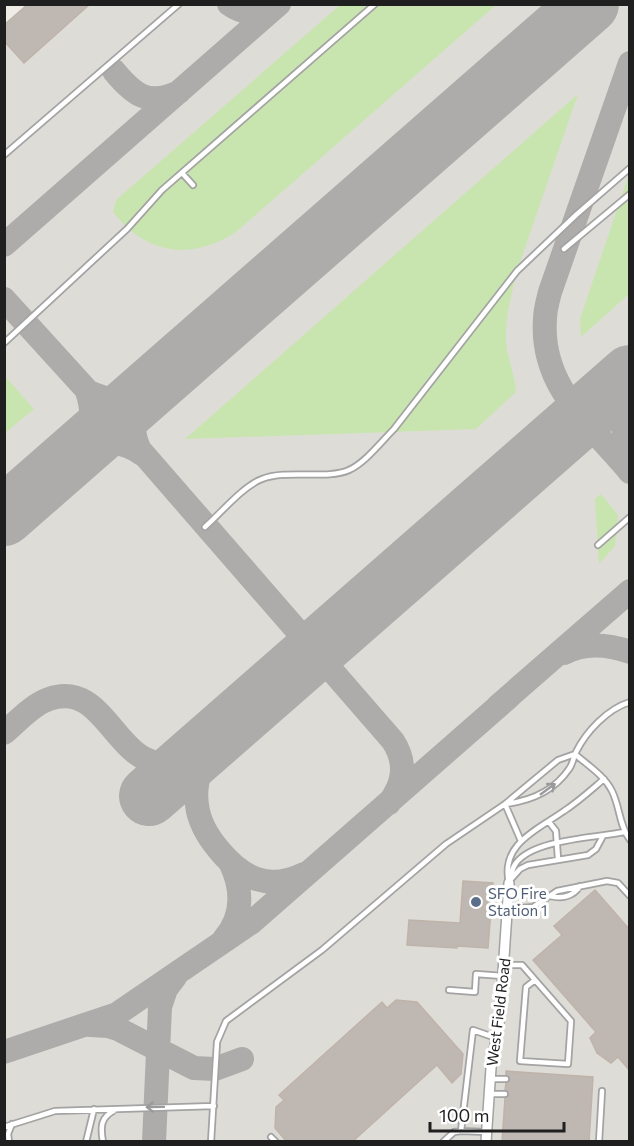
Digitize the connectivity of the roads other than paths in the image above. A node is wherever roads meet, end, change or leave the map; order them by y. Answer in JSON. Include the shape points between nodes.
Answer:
{"nodes":[{"id":1,"x":179,"y":4,"type":"edge"},
{"id":2,"x":375,"y":4,"type":"edge"},
{"id":3,"x":4,"y":155,"type":"edge"},
{"id":4,"x":630,"y":168,"type":"edge"},
{"id":5,"x":182,"y":173,"type":"junction"},
{"id":6,"x":193,"y":185,"type":"dead end"},
{"id":7,"x":630,"y":194,"type":"edge"},
{"id":8,"x":564,"y":249,"type":"dead end"},
{"id":9,"x":4,"y":343,"type":"edge"},
{"id":10,"x":630,"y":517,"type":"edge"},
{"id":11,"x":206,"y":527,"type":"dead end"},
{"id":12,"x":598,"y":545,"type":"dead end"},
{"id":13,"x":630,"y":702,"type":"edge"},
{"id":14,"x":575,"y":754,"type":"junction"},
{"id":15,"x":604,"y":779,"type":"junction"},
{"id":16,"x":505,"y":804,"type":"junction"},
{"id":17,"x":549,"y":822,"type":"junction"},
{"id":18,"x":624,"y":832,"type":"junction"},
{"id":19,"x":603,"y":836,"type":"junction"},
{"id":20,"x":630,"y":840,"type":"edge"},
{"id":21,"x":521,"y":841,"type":"junction"},
{"id":22,"x":557,"y":842,"type":"junction"},
{"id":23,"x":558,"y":859,"type":"junction"},
{"id":24,"x":509,"y":883,"type":"junction"},
{"id":25,"x":630,"y":896,"type":"edge"},
{"id":26,"x":508,"y":909,"type":"junction"},
{"id":27,"x":504,"y":965,"type":"junction"},
{"id":28,"x":503,"y":976,"type":"junction"},
{"id":29,"x":535,"y":980,"type":"junction"},
{"id":30,"x":449,"y":990,"type":"dead end"},
{"id":31,"x":496,"y":1038,"type":"junction"},
{"id":32,"x":490,"y":1079,"type":"junction"},
{"id":33,"x":506,"y":1079,"type":"dead end"},
{"id":34,"x":602,"y":1091,"type":"dead end"},
{"id":35,"x":489,"y":1094,"type":"junction"},
{"id":36,"x":505,"y":1094,"type":"dead end"},
{"id":37,"x":214,"y":1106,"type":"junction"},
{"id":38,"x":118,"y":1108,"type":"junction"},
{"id":39,"x":94,"y":1109,"type":"junction"},
{"id":40,"x":12,"y":1124,"type":"junction"},
{"id":41,"x":4,"y":1126,"type":"edge"},
{"id":42,"x":461,"y":1131,"type":"junction"},
{"id":43,"x":271,"y":1137,"type":"dead end"},
{"id":44,"x":487,"y":1137,"type":"edge"},
{"id":45,"x":7,"y":1141,"type":"edge"},
{"id":46,"x":86,"y":1142,"type":"edge"},
{"id":47,"x":103,"y":1142,"type":"edge"},
{"id":48,"x":211,"y":1142,"type":"edge"},
{"id":49,"x":276,"y":1142,"type":"edge"},
{"id":50,"x":443,"y":1142,"type":"edge"},
{"id":51,"x":599,"y":1142,"type":"edge"}],
"edges":[{"from":1,"to":3,"type":"lane"},
{"from":2,"to":5,"type":"lane"},
{"from":4,"to":11,"type":"lane","via":[[517,272],[374,450],[350,470],[259,480]]},
{"from":5,"to":6,"type":"lane"},
{"from":5,"to":9,"type":"lane"},
{"from":7,"to":8,"type":"lane"},
{"from":10,"to":12,"type":"lane"},
{"from":13,"to":14,"type":"lane","via":[[597,724]]},
{"from":14,"to":15,"type":"lane"},
{"from":14,"to":16,"type":"lane","via":[[558,760]]},
{"from":16,"to":14,"type":"lane","one_way":true,"via":[[524,801],[554,785],[571,766]]},
{"from":15,"to":17,"type":"lane"},
{"from":15,"to":18,"type":"lane","via":[[613,792]]},
{"from":16,"to":21,"type":"lane"},
{"from":16,"to":37,"type":"lane","via":[[446,844],[322,950],[226,1021],[217,1042]]},
{"from":17,"to":21,"type":"lane"},
{"from":17,"to":22,"type":"lane","via":[[556,831]]},
{"from":18,"to":19,"type":"lane"},
{"from":18,"to":20,"type":"lane"},
{"from":19,"to":22,"type":"lane"},
{"from":19,"to":23,"type":"lane","via":[[588,855]]},
{"from":21,"to":24,"type":"lane","via":[[508,861]]},
{"from":22,"to":23,"type":"lane"},
{"from":22,"to":24,"type":"lane","via":[[518,860]]},
{"from":23,"to":24,"type":"lane","via":[[528,865],[514,874]]},
{"from":24,"to":26,"type":"street","name":"West Field Road"},
{"from":25,"to":26,"type":"lane","via":[[618,883],[607,881],[557,891],[533,907]]},
{"from":26,"to":27,"type":"street","name":"West Field Road"},
{"from":27,"to":28,"type":"street","name":"West Field Road"},
{"from":27,"to":29,"type":"lane","via":[[522,965]]},
{"from":28,"to":30,"type":"lane","via":[[476,974],[475,992]]},
{"from":28,"to":31,"type":"street","name":"West Field Road"},
{"from":29,"to":29,"type":"lane","via":[[571,1022],[568,1064],[520,1061],[526,987]]},
{"from":31,"to":32,"type":"street","name":"West Field Road"},
{"from":31,"to":42,"type":"lane","via":[[472,1030]]},
{"from":32,"to":33,"type":"lane"},
{"from":32,"to":35,"type":"street","name":"West Field Road"},
{"from":34,"to":51,"type":"lane"},
{"from":35,"to":36,"type":"lane"},
{"from":35,"to":44,"type":"street","name":"West Field Road"},
{"from":37,"to":38,"type":"lane","one_way":true},
{"from":37,"to":48,"type":"lane"},
{"from":38,"to":39,"type":"lane"},
{"from":38,"to":47,"type":"lane","via":[[103,1118]]},
{"from":39,"to":40,"type":"lane","via":[[55,1111]]},
{"from":39,"to":46,"type":"lane"},
{"from":40,"to":41,"type":"lane"},
{"from":40,"to":45,"type":"lane"},
{"from":42,"to":44,"type":"lane"},
{"from":42,"to":50,"type":"lane"},
{"from":43,"to":49,"type":"lane"}]}
